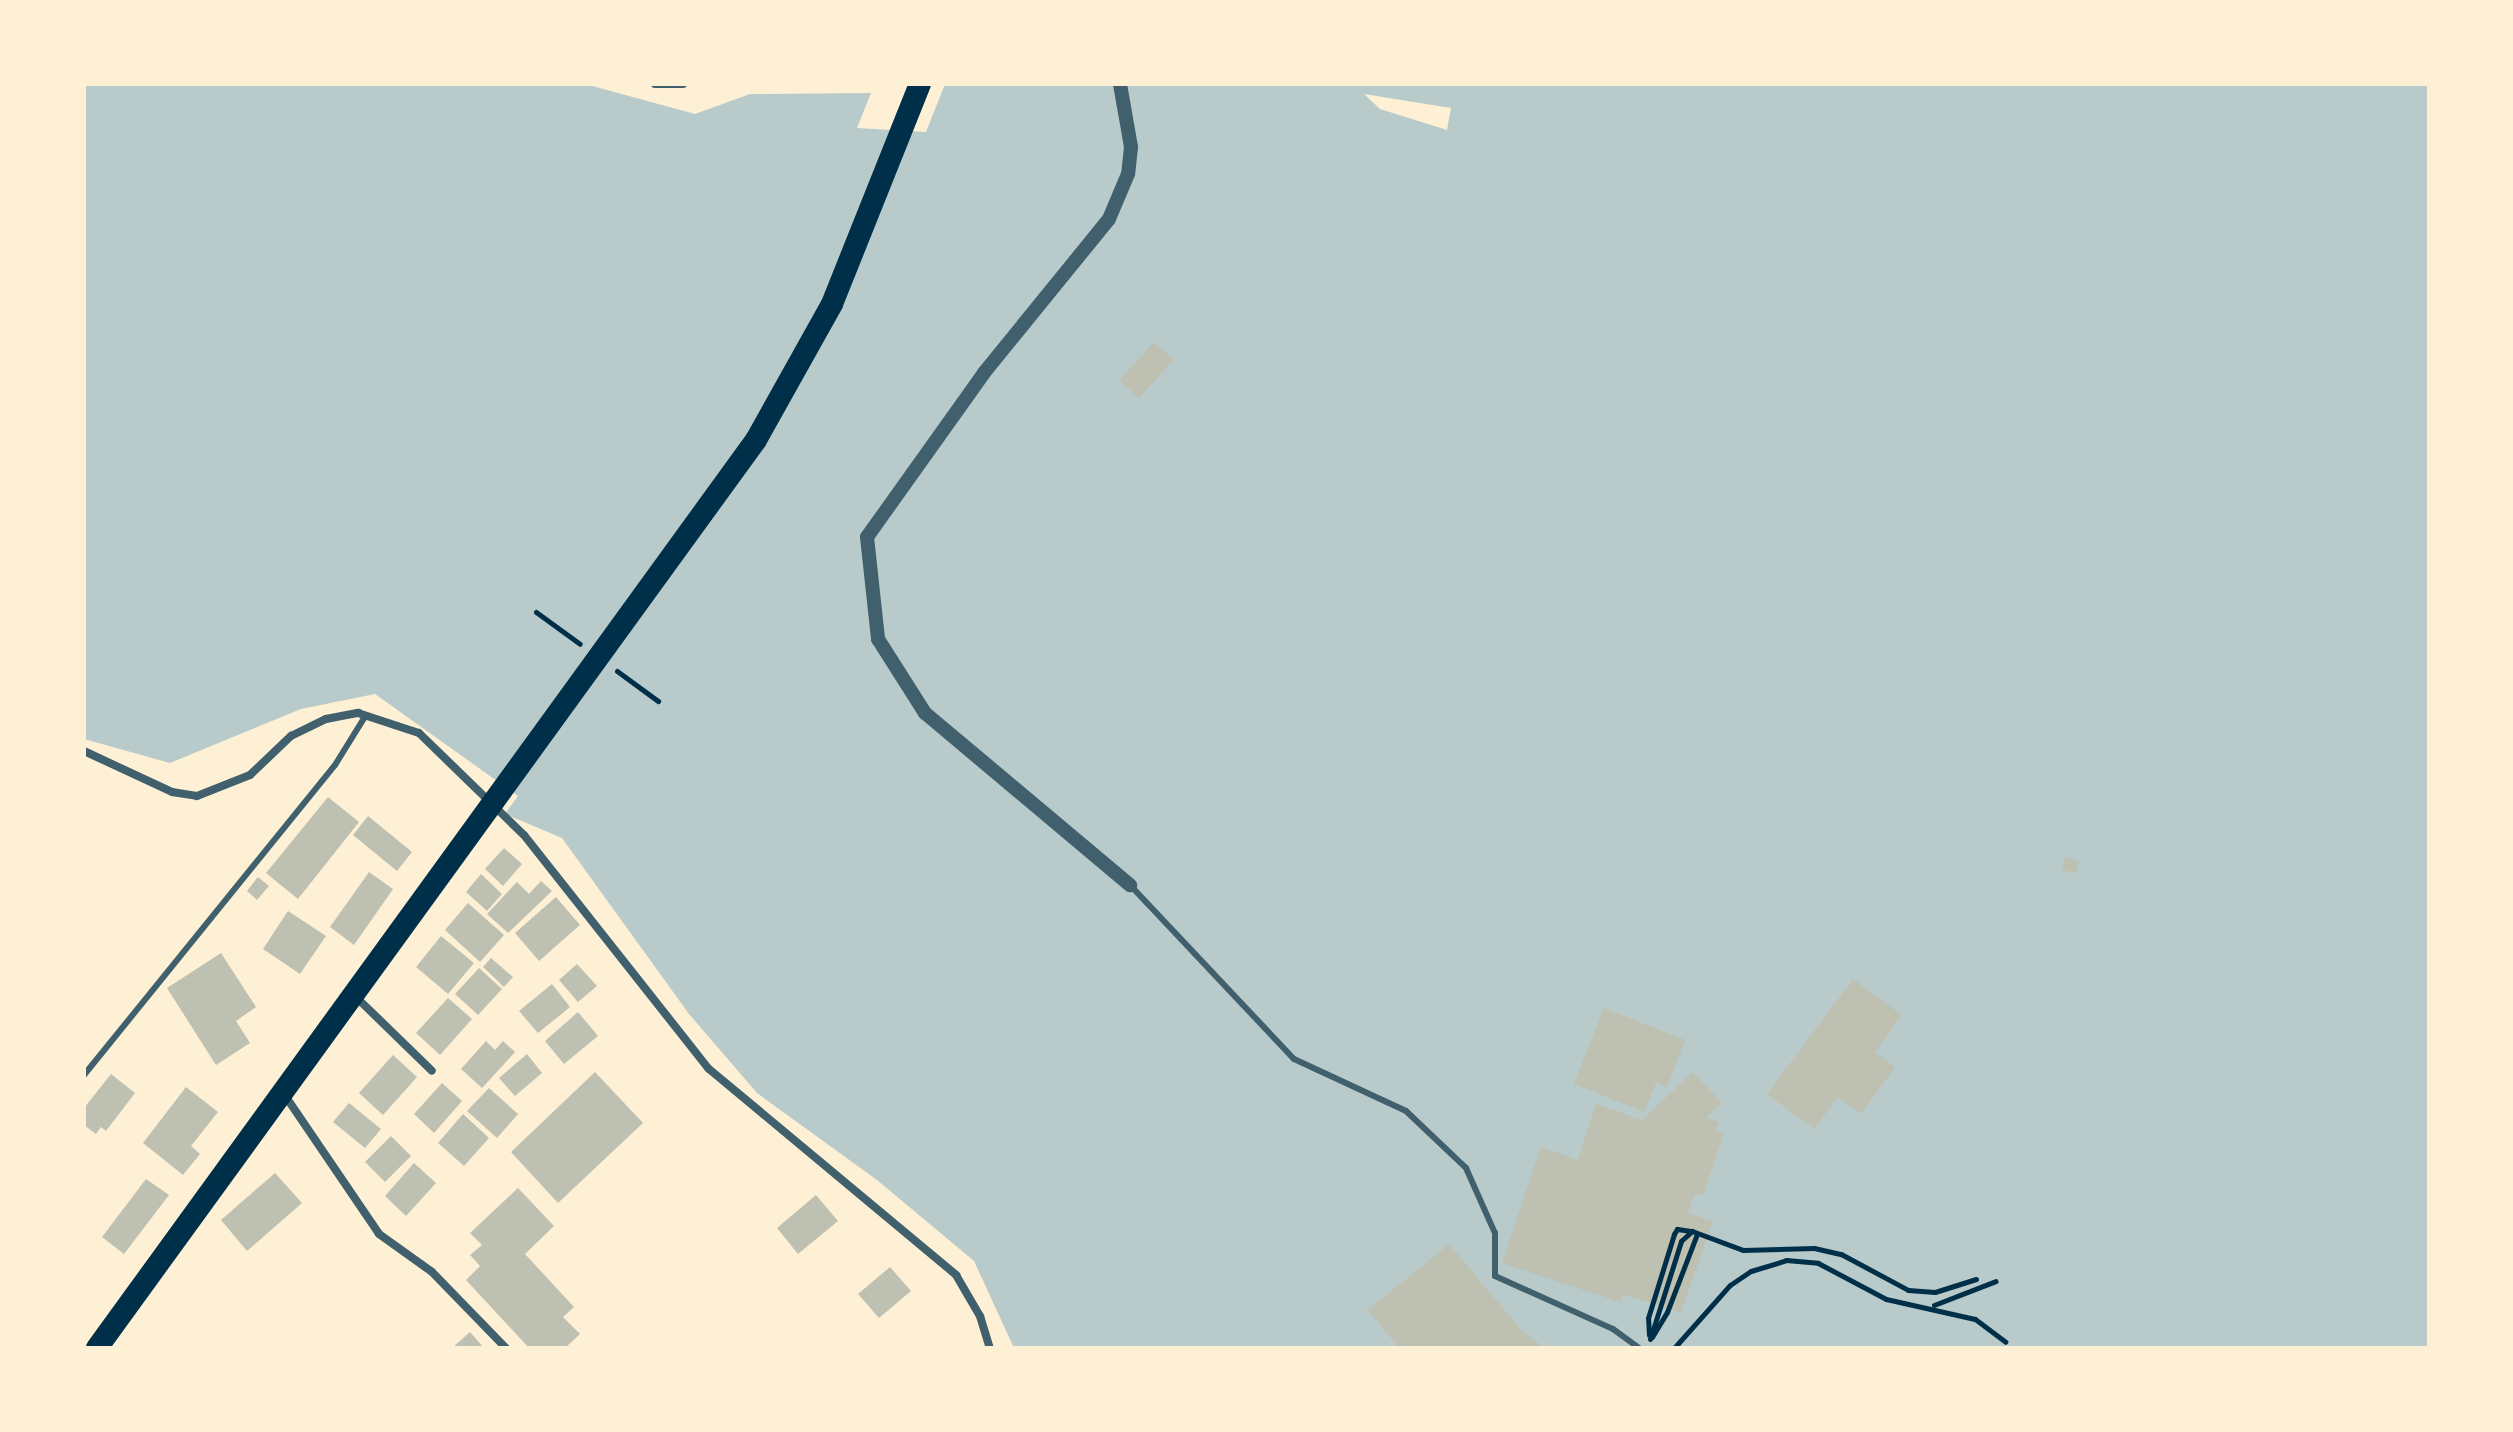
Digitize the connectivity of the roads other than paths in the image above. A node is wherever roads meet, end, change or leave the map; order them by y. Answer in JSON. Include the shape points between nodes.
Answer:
{"nodes":[{"id":1,"x":655,"y":84,"type":"edge"},
{"id":2,"x":683,"y":84,"type":"edge"},
{"id":3,"x":920,"y":84,"type":"edge"},
{"id":4,"x":1120,"y":84,"type":"edge"},
{"id":5,"x":366,"y":715,"type":"junction"},
{"id":6,"x":84,"y":751,"type":"edge"},
{"id":7,"x":491,"y":801,"type":"junction"},
{"id":8,"x":1130,"y":885,"type":"joint"},
{"id":9,"x":352,"y":992,"type":"junction"},
{"id":10,"x":432,"y":1071,"type":"dead end"},
{"id":11,"x":84,"y":1075,"type":"edge"},
{"id":12,"x":281,"y":1090,"type":"junction"},
{"id":13,"x":986,"y":1346,"type":"edge"},
{"id":14,"x":97,"y":1348,"type":"edge"},
{"id":15,"x":506,"y":1348,"type":"edge"},
{"id":16,"x":1639,"y":1348,"type":"edge"}],
"edges":[{"from":1,"to":2,"type":"street"},
{"from":3,"to":7,"type":"highway","via":[[832,304],[801,367],[756,440]]},
{"from":4,"to":8,"type":"street","via":[[1131,147],[1128,174],[1109,219],[984,373],[867,537],[878,639],[925,713]]},
{"from":5,"to":6,"type":"street","via":[[326,719],[291,736],[250,775],[197,796],[172,792]]},
{"from":5,"to":7,"type":"street","via":[[419,733]]},
{"from":5,"to":11,"type":"lane","via":[[335,765]]},
{"from":7,"to":9,"type":"highway"},
{"from":7,"to":13,"type":"street","via":[[709,1069],[956,1275],[980,1316]]},
{"from":8,"to":16,"type":"lane","via":[[1294,1059],[1406,1111],[1466,1168],[1495,1233],[1495,1276],[1613,1329]]},
{"from":9,"to":10,"type":"street"},
{"from":9,"to":12,"type":"highway"},
{"from":12,"to":14,"type":"highway"},
{"from":12,"to":15,"type":"street","via":[[379,1234],[432,1272]]}]}
